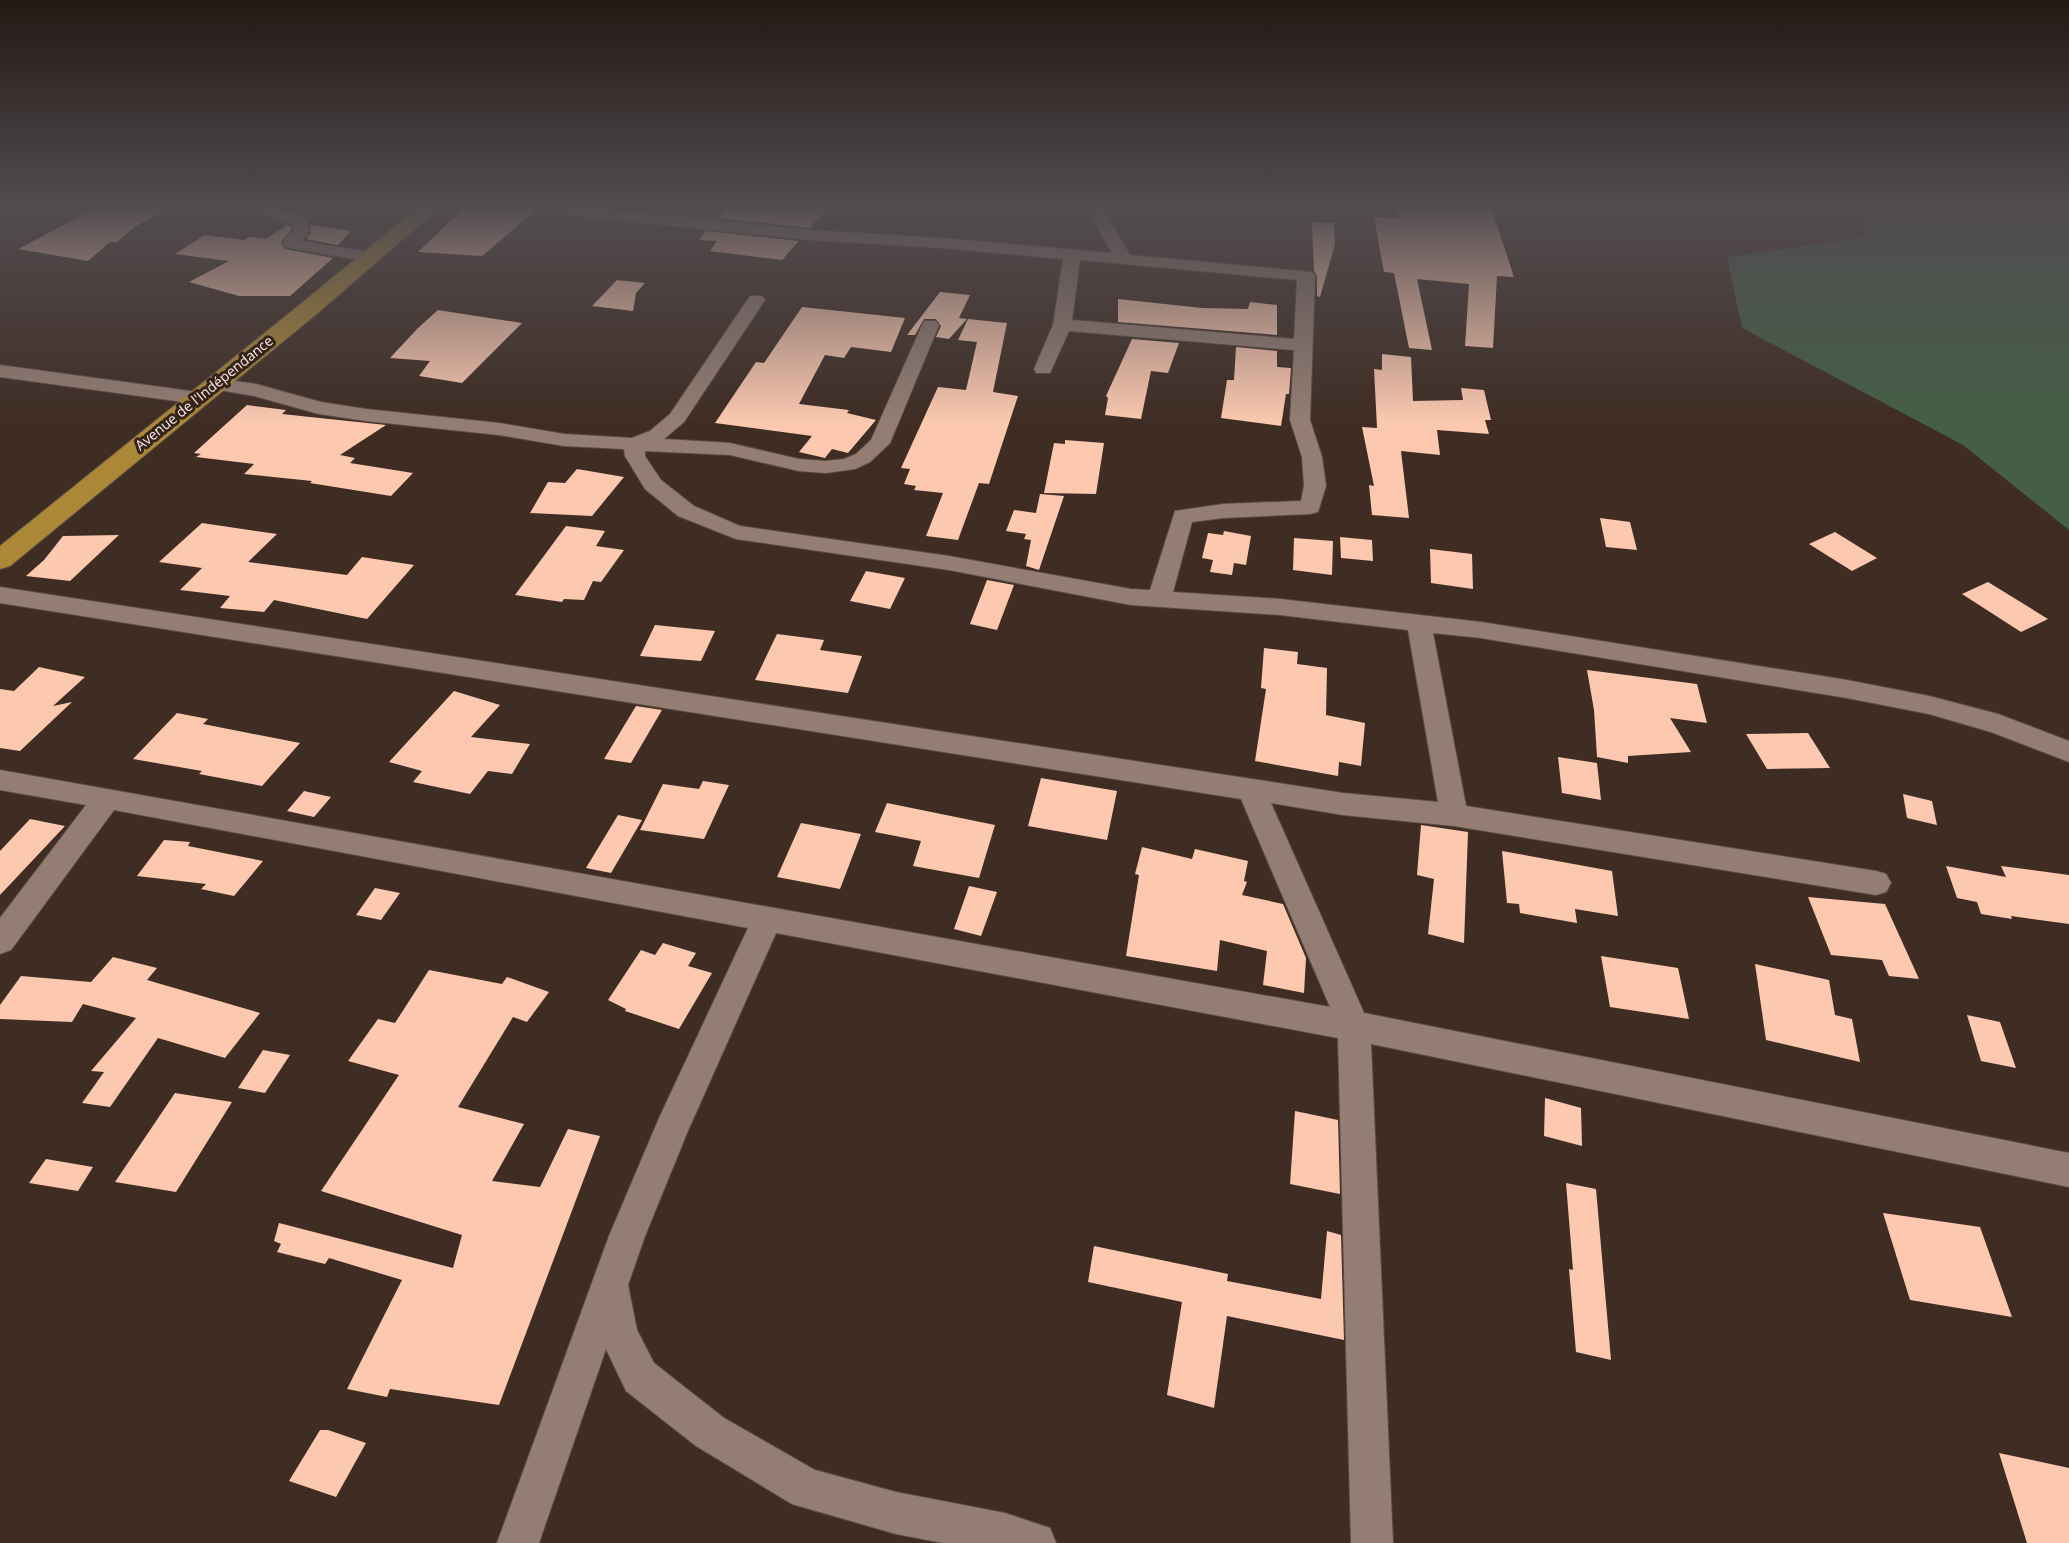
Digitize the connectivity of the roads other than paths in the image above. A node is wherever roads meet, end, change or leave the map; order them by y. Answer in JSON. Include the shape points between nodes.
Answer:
{"nodes":[{"id":1,"x":343,"y":279,"type":"edge"},
{"id":2,"x":1069,"y":279,"type":"edge"},
{"id":3,"x":1306,"y":279,"type":"edge"},
{"id":4,"x":756,"y":300,"type":"dead end"},
{"id":5,"x":930,"y":325,"type":"dead end"},
{"id":6,"x":1062,"y":325,"type":"junction"},
{"id":7,"x":1304,"y":345,"type":"junction"},
{"id":8,"x":1043,"y":369,"type":"dead end"},
{"id":9,"x":0,"y":371,"type":"edge"},
{"id":10,"x":206,"y":391,"type":"junction"},
{"id":11,"x":634,"y":444,"type":"junction"},
{"id":12,"x":0,"y":560,"type":"edge"},
{"id":13,"x":0,"y":595,"type":"edge"},
{"id":14,"x":1160,"y":600,"type":"junction"},
{"id":15,"x":1419,"y":624,"type":"junction"},
{"id":16,"x":2069,"y":752,"type":"edge"},
{"id":17,"x":0,"y":780,"type":"edge"},
{"id":18,"x":1251,"y":789,"type":"junction"},
{"id":19,"x":107,"y":798,"type":"junction"},
{"id":20,"x":1454,"y":815,"type":"junction"},
{"id":21,"x":1876,"y":883,"type":"dead end"},
{"id":22,"x":768,"y":918,"type":"junction"},
{"id":23,"x":0,"y":941,"type":"edge"},
{"id":24,"x":1354,"y":1026,"type":"junction"},
{"id":25,"x":2069,"y":1170,"type":"edge"},
{"id":26,"x":610,"y":1284,"type":"junction"},
{"id":27,"x":518,"y":1543,"type":"edge"},
{"id":28,"x":1035,"y":1543,"type":"edge"},
{"id":29,"x":1372,"y":1543,"type":"edge"}],
"edges":[{"from":1,"to":10,"type":"main road","name":"Avenue de l'Indépendance"},
{"from":2,"to":6,"type":"street"},
{"from":3,"to":7,"type":"street"},
{"from":4,"to":11,"type":"street","via":[[677,418],[657,435]]},
{"from":5,"to":11,"type":"street","via":[[880,443],[848,465],[799,465],[730,449]]},
{"from":6,"to":7,"type":"street"},
{"from":6,"to":8,"type":"street"},
{"from":7,"to":14,"type":"street","via":[[1300,420],[1312,458],[1315,486],[1310,507],[1183,516]]},
{"from":9,"to":10,"type":"street"},
{"from":10,"to":11,"type":"street","via":[[256,390],[319,408],[366,415],[564,440]]},
{"from":10,"to":12,"type":"main road","name":"Avenue de l'Indépendance"},
{"from":11,"to":14,"type":"street","via":[[635,456],[653,484],[686,511],[736,532]]},
{"from":13,"to":18,"type":"street"},
{"from":14,"to":15,"type":"street","via":[[1280,607]]},
{"from":15,"to":16,"type":"street","via":[[1481,630],[1929,705],[1998,724]]},
{"from":15,"to":20,"type":"street"},
{"from":17,"to":19,"type":"street"},
{"from":18,"to":20,"type":"street","via":[[1343,804]]},
{"from":18,"to":24,"type":"street"},
{"from":19,"to":22,"type":"street"},
{"from":19,"to":23,"type":"street"},
{"from":20,"to":21,"type":"street"},
{"from":22,"to":24,"type":"street"},
{"from":22,"to":26,"type":"street","via":[[672,1128]]},
{"from":24,"to":25,"type":"street"},
{"from":24,"to":29,"type":"street"},
{"from":26,"to":27,"type":"street"},
{"from":26,"to":28,"type":"street","via":[[619,1334],[640,1377],[710,1432],[807,1489]]}]}
